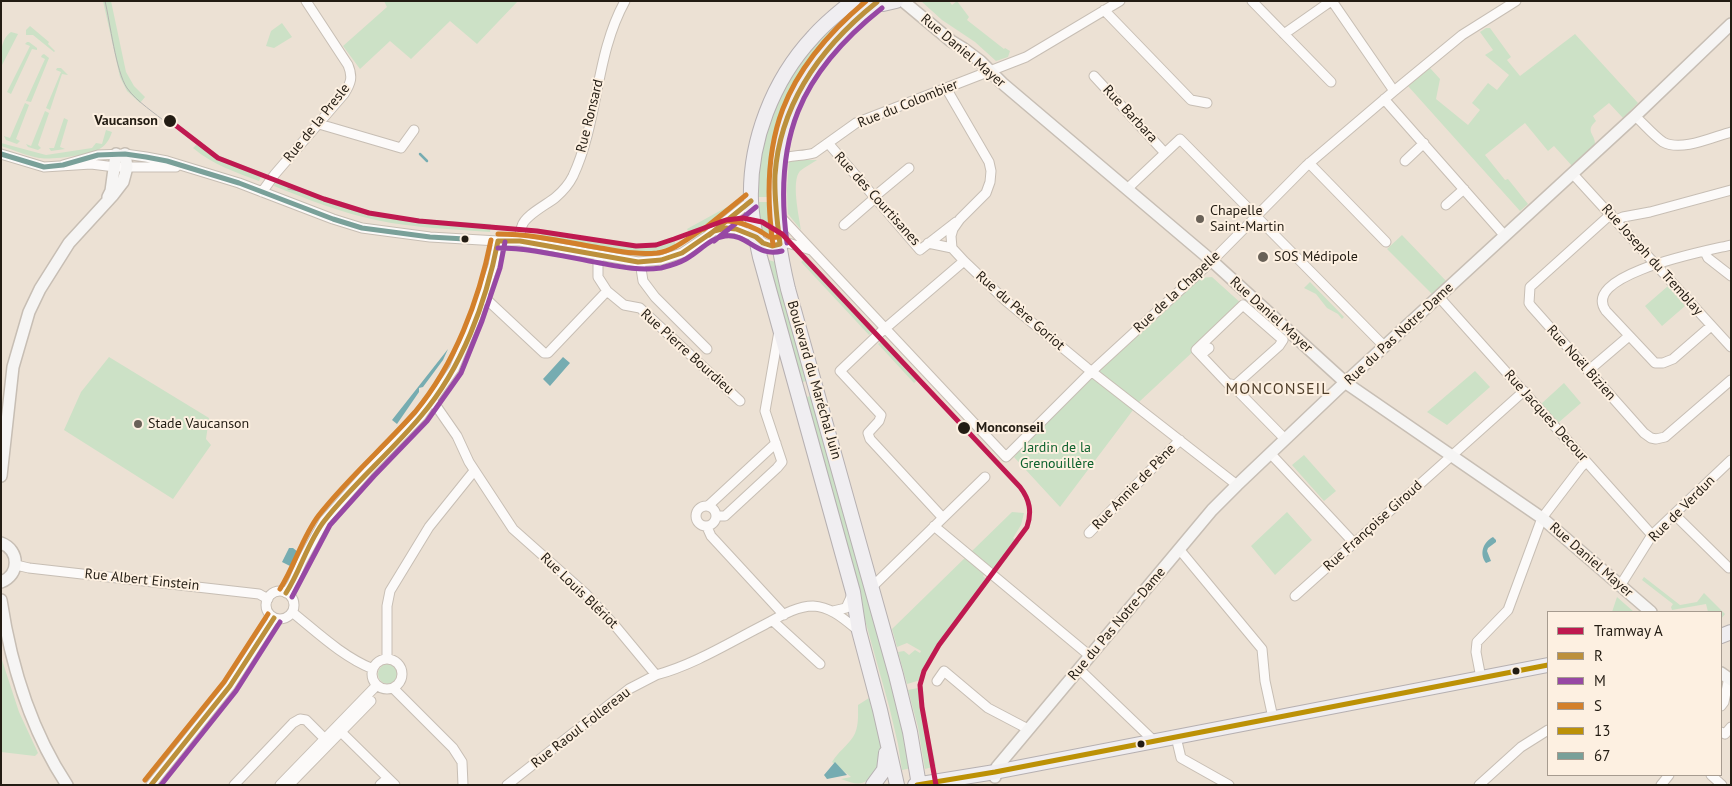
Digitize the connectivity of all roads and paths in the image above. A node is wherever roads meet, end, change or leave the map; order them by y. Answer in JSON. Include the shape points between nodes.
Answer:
{"nodes":[{"id":1,"x":306,"y":1,"type":"edge"},
{"id":2,"x":625,"y":1,"type":"edge"},
{"id":3,"x":853,"y":1,"type":"edge"},
{"id":4,"x":896,"y":1,"type":"edge"},
{"id":5,"x":903,"y":1,"type":"edge"},
{"id":6,"x":1120,"y":1,"type":"edge"},
{"id":7,"x":1252,"y":1,"type":"edge"},
{"id":8,"x":1332,"y":1,"type":"edge"},
{"id":9,"x":1516,"y":1,"type":"edge"},
{"id":10,"x":877,"y":2,"type":"edge"},
{"id":11,"x":1104,"y":10,"type":"junction"},
{"id":12,"x":1731,"y":24,"type":"edge"},
{"id":13,"x":1284,"y":34,"type":"junction"},
{"id":14,"x":990,"y":72,"type":"junction"},
{"id":15,"x":1094,"y":76,"type":"dead end"},
{"id":16,"x":1331,"y":82,"type":"dead end"},
{"id":17,"x":946,"y":88,"type":"junction"},
{"id":18,"x":1394,"y":91,"type":"junction"},
{"id":19,"x":1384,"y":99,"type":"junction"},
{"id":20,"x":1207,"y":103,"type":"dead end"},
{"id":21,"x":1635,"y":116,"type":"junction"},
{"id":22,"x":319,"y":124,"type":"junction"},
{"id":23,"x":414,"y":130,"type":"dead end"},
{"id":24,"x":1731,"y":132,"type":"edge"},
{"id":25,"x":828,"y":143,"type":"junction"},
{"id":26,"x":1424,"y":143,"type":"junction"},
{"id":27,"x":1165,"y":153,"type":"junction"},
{"id":28,"x":120,"y":154,"type":"junction"},
{"id":29,"x":3,"y":156,"type":"edge"},
{"id":30,"x":776,"y":161,"type":"junction"},
{"id":31,"x":1406,"y":161,"type":"dead end"},
{"id":32,"x":1309,"y":163,"type":"junction"},
{"id":33,"x":63,"y":165,"type":"junction"},
{"id":34,"x":183,"y":166,"type":"junction"},
{"id":35,"x":115,"y":167,"type":"junction"},
{"id":36,"x":127,"y":167,"type":"junction"},
{"id":37,"x":909,"y":168,"type":"dead end"},
{"id":38,"x":1572,"y":173,"type":"junction"},
{"id":39,"x":1464,"y":189,"type":"junction"},
{"id":40,"x":1127,"y":190,"type":"junction"},
{"id":41,"x":1731,"y":190,"type":"edge"},
{"id":42,"x":262,"y":192,"type":"junction"},
{"id":43,"x":875,"y":198,"type":"junction"},
{"id":44,"x":752,"y":201,"type":"junction"},
{"id":45,"x":105,"y":203,"type":"junction"},
{"id":46,"x":1446,"y":205,"type":"dead end"},
{"id":47,"x":776,"y":212,"type":"junction"},
{"id":48,"x":1255,"y":217,"type":"junction"},
{"id":49,"x":1614,"y":217,"type":"junction"},
{"id":50,"x":960,"y":219,"type":"junction"},
{"id":51,"x":844,"y":225,"type":"dead end"},
{"id":52,"x":714,"y":231,"type":"junction"},
{"id":53,"x":1506,"y":236,"type":"junction"},
{"id":54,"x":756,"y":237,"type":"junction"},
{"id":55,"x":498,"y":241,"type":"junction"},
{"id":56,"x":520,"y":241,"type":"junction"},
{"id":57,"x":1386,"y":242,"type":"dead end"},
{"id":58,"x":928,"y":243,"type":"junction"},
{"id":59,"x":780,"y":244,"type":"junction"},
{"id":60,"x":1731,"y":245,"type":"edge"},
{"id":61,"x":952,"y":248,"type":"junction"},
{"id":62,"x":811,"y":250,"type":"junction"},
{"id":63,"x":1705,"y":252,"type":"junction"},
{"id":64,"x":598,"y":255,"type":"junction"},
{"id":65,"x":964,"y":261,"type":"junction"},
{"id":66,"x":1212,"y":261,"type":"junction"},
{"id":67,"x":640,"y":262,"type":"junction"},
{"id":68,"x":1656,"y":264,"type":"junction"},
{"id":69,"x":1731,"y":276,"type":"edge"},
{"id":70,"x":607,"y":291,"type":"junction"},
{"id":71,"x":483,"y":296,"type":"junction"},
{"id":72,"x":1439,"y":297,"type":"junction"},
{"id":73,"x":1711,"y":326,"type":"junction"},
{"id":74,"x":780,"y":329,"type":"junction"},
{"id":75,"x":884,"y":329,"type":"junction"},
{"id":76,"x":1629,"y":336,"type":"junction"},
{"id":77,"x":1385,"y":347,"type":"junction"},
{"id":78,"x":1731,"y":348,"type":"edge"},
{"id":79,"x":707,"y":349,"type":"dead end"},
{"id":80,"x":1588,"y":371,"type":"junction"},
{"id":81,"x":1092,"y":372,"type":"junction"},
{"id":82,"x":1731,"y":380,"type":"edge"},
{"id":83,"x":1346,"y":383,"type":"junction"},
{"id":84,"x":1234,"y":386,"type":"junction"},
{"id":85,"x":817,"y":391,"type":"junction"},
{"id":86,"x":1524,"y":391,"type":"junction"},
{"id":87,"x":798,"y":396,"type":"junction"},
{"id":88,"x":432,"y":400,"type":"junction"},
{"id":89,"x":740,"y":401,"type":"dead end"},
{"id":90,"x":1285,"y":439,"type":"junction"},
{"id":91,"x":1180,"y":440,"type":"junction"},
{"id":92,"x":776,"y":443,"type":"junction"},
{"id":93,"x":1270,"y":453,"type":"junction"},
{"id":94,"x":1452,"y":456,"type":"junction"},
{"id":95,"x":1731,"y":460,"type":"edge"},
{"id":96,"x":1586,"y":462,"type":"junction"},
{"id":97,"x":474,"y":471,"type":"junction"},
{"id":98,"x":1,"y":476,"type":"edge"},
{"id":99,"x":985,"y":477,"type":"dead end"},
{"id":100,"x":1237,"y":485,"type":"junction"},
{"id":101,"x":708,"y":506,"type":"junction"},
{"id":102,"x":1675,"y":515,"type":"junction"},
{"id":103,"x":716,"y":516,"type":"junction"},
{"id":104,"x":943,"y":518,"type":"junction"},
{"id":105,"x":1542,"y":518,"type":"junction"},
{"id":106,"x":934,"y":526,"type":"junction"},
{"id":107,"x":707,"y":527,"type":"junction"},
{"id":108,"x":1089,"y":533,"type":"dead end"},
{"id":109,"x":1652,"y":535,"type":"junction"},
{"id":110,"x":1,"y":543,"type":"edge"},
{"id":111,"x":1354,"y":543,"type":"junction"},
{"id":112,"x":1179,"y":549,"type":"junction"},
{"id":113,"x":16,"y":565,"type":"junction"},
{"id":114,"x":1729,"y":568,"type":"dead end"},
{"id":115,"x":1,"y":582,"type":"edge"},
{"id":116,"x":1620,"y":586,"type":"junction"},
{"id":117,"x":872,"y":587,"type":"junction"},
{"id":118,"x":853,"y":592,"type":"junction"},
{"id":119,"x":286,"y":593,"type":"junction"},
{"id":120,"x":1295,"y":596,"type":"dead end"},
{"id":121,"x":268,"y":599,"type":"junction"},
{"id":122,"x":1,"y":600,"type":"edge"},
{"id":123,"x":833,"y":611,"type":"junction"},
{"id":124,"x":1650,"y":611,"type":"edge"},
{"id":125,"x":292,"y":612,"type":"junction"},
{"id":126,"x":784,"y":614,"type":"junction"},
{"id":127,"x":274,"y":618,"type":"junction"},
{"id":128,"x":773,"y":621,"type":"junction"},
{"id":129,"x":859,"y":631,"type":"junction"},
{"id":130,"x":1090,"y":656,"type":"junction"},
{"id":131,"x":387,"y":659,"type":"junction"},
{"id":132,"x":820,"y":664,"type":"dead end"},
{"id":133,"x":1547,"y":665,"type":"edge"},
{"id":134,"x":373,"y":669,"type":"junction"},
{"id":135,"x":1079,"y":669,"type":"junction"},
{"id":136,"x":1547,"y":671,"type":"edge"},
{"id":137,"x":656,"y":675,"type":"junction"},
{"id":138,"x":1481,"y":678,"type":"junction"},
{"id":139,"x":937,"y":681,"type":"dead end"},
{"id":140,"x":1728,"y":681,"type":"edge"},
{"id":141,"x":380,"y":687,"type":"junction"},
{"id":142,"x":394,"y":688,"type":"junction"},
{"id":143,"x":1722,"y":705,"type":"edge"},
{"id":144,"x":880,"y":710,"type":"junction"},
{"id":145,"x":1273,"y":718,"type":"junction"},
{"id":146,"x":1028,"y":729,"type":"junction"},
{"id":147,"x":338,"y":730,"type":"junction"},
{"id":148,"x":1547,"y":731,"type":"edge"},
{"id":149,"x":325,"y":739,"type":"junction"},
{"id":150,"x":1177,"y":740,"type":"junction"},
{"id":151,"x":1154,"y":741,"type":"junction"},
{"id":152,"x":995,"y":775,"type":"junction"},
{"id":153,"x":1712,"y":776,"type":"edge"},
{"id":154,"x":388,"y":778,"type":"junction"},
{"id":155,"x":67,"y":785,"type":"edge"},
{"id":156,"x":151,"y":785,"type":"edge"},
{"id":157,"x":234,"y":785,"type":"edge"},
{"id":158,"x":280,"y":785,"type":"edge"},
{"id":159,"x":289,"y":785,"type":"edge"},
{"id":160,"x":380,"y":785,"type":"edge"},
{"id":161,"x":395,"y":785,"type":"edge"},
{"id":162,"x":463,"y":785,"type":"edge"},
{"id":163,"x":507,"y":785,"type":"edge"},
{"id":164,"x":873,"y":785,"type":"edge"},
{"id":165,"x":897,"y":785,"type":"edge"},
{"id":166,"x":916,"y":785,"type":"edge"},
{"id":167,"x":965,"y":785,"type":"edge"},
{"id":168,"x":1229,"y":785,"type":"edge"},
{"id":169,"x":1479,"y":785,"type":"edge"},
{"id":170,"x":1722,"y":785,"type":"edge"}],
"edges":[{"from":1,"to":22,"type":"street","name":"Rue de la Presle","via":[[352,75],[344,94]]},
{"from":2,"to":56,"type":"street","name":"Rue Ronsard","via":[[609,41],[589,133],[572,176],[558,196],[522,224]]},
{"from":3,"to":44,"type":"main road","name":"Boulevard du Maréchal Juin","via":[[812,38],[781,82],[766,113],[757,145]]},
{"from":4,"to":10,"type":"main road","via":[[889,4]]},
{"from":5,"to":14,"type":"street","name":"Rue Daniel Mayer"},
{"from":6,"to":11,"type":"street","name":"Rue du Colombier"},
{"from":7,"to":13,"type":"street"},
{"from":8,"to":13,"type":"street"},
{"from":8,"to":18,"type":"street"},
{"from":9,"to":18,"type":"street","name":"Rue de la Chapelle","via":[[1462,36]]},
{"from":10,"to":30,"type":"main road","name":"Boulevard du Maréchal Juin","via":[[832,44],[806,77],[789,108]]},
{"from":11,"to":14,"type":"street","name":"Rue du Colombier","via":[[1026,57]]},
{"from":11,"to":20,"type":"street","via":[[1191,100]]},
{"from":12,"to":21,"type":"street","name":"Rue du Pas Notre-Dame"},
{"from":13,"to":16,"type":"street"},
{"from":14,"to":17,"type":"street","name":"Rue du Colombier"},
{"from":14,"to":40,"type":"street","name":"Rue Daniel Mayer"},
{"from":15,"to":27,"type":"street","name":"Rue Barbara"},
{"from":17,"to":25,"type":"street","name":"Rue du Colombier","via":[[856,124]]},
{"from":17,"to":50,"type":"street","via":[[989,162],[991,171],[986,193]]},
{"from":18,"to":19,"type":"street","name":"Rue de la Chapelle"},
{"from":19,"to":26,"type":"street"},
{"from":19,"to":32,"type":"street","name":"Rue de la Chapelle"},
{"from":21,"to":24,"type":"street","via":[[1657,137],[1673,145],[1686,145]]},
{"from":21,"to":38,"type":"street","name":"Rue du Pas Notre-Dame"},
{"from":22,"to":23,"type":"street","via":[[401,148]]},
{"from":22,"to":42,"type":"street","name":"Rue de la Presle"},
{"from":25,"to":30,"type":"street","name":"Rue du Colombier","via":[[814,153],[786,156]]},
{"from":25,"to":43,"type":"street","name":"Rue des Courtisanes"},
{"from":26,"to":31,"type":"street"},
{"from":26,"to":39,"type":"street"},
{"from":27,"to":40,"type":"street"},
{"from":27,"to":48,"type":"street","via":[[1180,139]]},
{"from":28,"to":33,"type":"street"},
{"from":28,"to":34,"type":"street"},
{"from":28,"to":35,"type":"street"},
{"from":28,"to":36,"type":"street"},
{"from":29,"to":33,"type":"street","via":[[44,167]]},
{"from":30,"to":47,"type":"main road","name":"Boulevard du Maréchal Juin"},
{"from":32,"to":48,"type":"street","name":"Rue de la Chapelle"},
{"from":32,"to":57,"type":"street"},
{"from":33,"to":35,"type":"street"},
{"from":34,"to":36,"type":"street"},
{"from":34,"to":42,"type":"street"},
{"from":35,"to":36,"type":"street"},
{"from":35,"to":45,"type":"street","via":[[111,191]]},
{"from":36,"to":45,"type":"street","via":[[123,182]]},
{"from":37,"to":43,"type":"street"},
{"from":38,"to":49,"type":"street","name":"Rue Joseph du Tremblay"},
{"from":38,"to":53,"type":"street","name":"Rue du Pas Notre-Dame"},
{"from":39,"to":46,"type":"street"},
{"from":39,"to":53,"type":"street"},
{"from":40,"to":66,"type":"street","name":"Rue Daniel Mayer"},
{"from":41,"to":49,"type":"street","via":[[1650,212]]},
{"from":42,"to":55,"type":"street","via":[[362,228]]},
{"from":43,"to":51,"type":"street"},
{"from":43,"to":58,"type":"street","name":"Rue des Courtisanes","via":[[920,250]]},
{"from":44,"to":52,"type":"street"},
{"from":44,"to":54,"type":"main road","name":"Boulevard du Maréchal Juin"},
{"from":45,"to":98,"type":"street","via":[[69,243],[29,312],[13,367]]},
{"from":47,"to":59,"type":"main road","name":"Boulevard du Maréchal Juin"},
{"from":47,"to":62,"type":"street"},
{"from":48,"to":66,"type":"street","name":"Rue de la Chapelle"},
{"from":48,"to":77,"type":"street"},
{"from":49,"to":68,"type":"street","name":"Rue Joseph du Tremblay"},
{"from":49,"to":80,"type":"street","name":"Rue Noël Bizien","via":[[1529,290],[1531,306]]},
{"from":50,"to":58,"type":"street","name":"Rue des Courtisanes"},
{"from":50,"to":61,"type":"street","via":[[951,236]]},
{"from":52,"to":54,"type":"street","via":[[736,229]]},
{"from":52,"to":67,"type":"street","via":[[682,253]]},
{"from":53,"to":72,"type":"street","name":"Rue du Pas Notre-Dame"},
{"from":54,"to":59,"type":"street","via":[[772,246]]},
{"from":54,"to":74,"type":"main road","name":"Boulevard du Maréchal Juin"},
{"from":55,"to":56,"type":"street"},
{"from":55,"to":71,"type":"street"},
{"from":56,"to":64,"type":"street"},
{"from":58,"to":61,"type":"street","name":"Rue des Courtisanes"},
{"from":59,"to":62,"type":"street","via":[[788,243]]},
{"from":59,"to":85,"type":"main road","name":"Boulevard du Maréchal Juin","via":[[788,289]]},
{"from":60,"to":63,"type":"street"},
{"from":61,"to":65,"type":"street","name":"Rue du Père Goriot"},
{"from":62,"to":75,"type":"street"},
{"from":63,"to":68,"type":"street"},
{"from":63,"to":69,"type":"street"},
{"from":64,"to":67,"type":"street"},
{"from":64,"to":70,"type":"street","via":[[598,277]]},
{"from":65,"to":75,"type":"street"},
{"from":65,"to":81,"type":"street","name":"Rue du Père Goriot","via":[[1006,301]]},
{"from":66,"to":81,"type":"street","name":"Rue de la Chapelle"},
{"from":66,"to":83,"type":"street","name":"Rue Daniel Mayer"},
{"from":67,"to":79,"type":"street","via":[[643,281],[655,297]]},
{"from":68,"to":73,"type":"street","name":"Rue Joseph du Tremblay"},
{"from":68,"to":76,"type":"street","via":[[1622,277],[1604,296],[1604,308]]},
{"from":70,"to":71,"type":"street","via":[[548,353],[544,353]]},
{"from":70,"to":89,"type":"street","name":"Rue Pierre Bourdieu","via":[[624,305],[640,308]]},
{"from":71,"to":88,"type":"street","via":[[454,369]]},
{"from":72,"to":77,"type":"street","name":"Rue du Pas Notre-Dame"},
{"from":72,"to":86,"type":"street","name":"Rue Jacques Decour"},
{"from":73,"to":76,"type":"street","via":[[1673,359],[1663,363],[1655,362]]},
{"from":73,"to":78,"type":"street","name":"Rue Joseph du Tremblay"},
{"from":74,"to":87,"type":"main road","name":"Boulevard du Maréchal Juin"},
{"from":74,"to":92,"type":"street","via":[[765,411]]},
{"from":75,"to":81,"type":"street","name":"Rue de la Chapelle","via":[[1006,457]]},
{"from":75,"to":104,"type":"street","via":[[840,371],[881,416],[868,434],[870,439]]},
{"from":76,"to":80,"type":"street"},
{"from":77,"to":83,"type":"street","name":"Rue du Pas Notre-Dame"},
{"from":80,"to":82,"type":"street","name":"Rue Noël Bizien","via":[[1644,433],[1656,439],[1666,437]]},
{"from":81,"to":91,"type":"street","name":"Rue du Père Goriot"},
{"from":83,"to":90,"type":"street","name":"Rue du Pas Notre-Dame"},
{"from":83,"to":94,"type":"street","name":"Rue Daniel Mayer"},
{"from":84,"to":84,"type":"street","via":[[1283,340],[1243,305],[1204,350],[1196,350],[1232,388]]},
{"from":84,"to":90,"type":"street"},
{"from":85,"to":87,"type":"street"},
{"from":85,"to":117,"type":"main road","name":"Boulevard du Maréchal Juin"},
{"from":86,"to":94,"type":"street","name":"Rue Françoise Giroud"},
{"from":86,"to":96,"type":"street","name":"Rue Jacques Decour"},
{"from":87,"to":118,"type":"main road","name":"Boulevard du Maréchal Juin"},
{"from":88,"to":97,"type":"street","name":"Rue Louis Blériot","via":[[457,436]]},
{"from":88,"to":119,"type":"street","via":[[411,428],[324,521]]},
{"from":90,"to":93,"type":"street","name":"Rue du Pas Notre-Dame"},
{"from":91,"to":100,"type":"street","name":"Rue du Père Goriot"},
{"from":91,"to":108,"type":"street","name":"Rue Annie de Pène"},
{"from":92,"to":101,"type":"street"},
{"from":92,"to":103,"type":"street","via":[[782,462],[725,516]]},
{"from":93,"to":100,"type":"street","name":"Rue du Pas Notre-Dame"},
{"from":93,"to":111,"type":"street"},
{"from":94,"to":105,"type":"street","name":"Rue Daniel Mayer"},
{"from":94,"to":111,"type":"street","name":"Rue Françoise Giroud"},
{"from":95,"to":102,"type":"street","name":"Rue de Verdun"},
{"from":96,"to":105,"type":"street"},
{"from":96,"to":109,"type":"street","name":"Rue Jacques Decour"},
{"from":97,"to":131,"type":"street","via":[[429,527],[390,591]]},
{"from":97,"to":137,"type":"street","name":"Rue Louis Blériot","via":[[513,529],[585,593]]},
{"from":99,"to":104,"type":"street"},
{"from":100,"to":112,"type":"street","name":"Rue du Pas Notre-Dame"},
{"from":101,"to":103,"type":"street","via":[[714,509]]},
{"from":101,"to":107,"type":"street","via":[[699,510],[696,516],[698,522]]},
{"from":102,"to":109,"type":"street","name":"Rue de Verdun"},
{"from":102,"to":114,"type":"street"},
{"from":103,"to":107,"type":"street","via":[[713,524]]},
{"from":104,"to":106,"type":"street"},
{"from":105,"to":116,"type":"street","name":"Rue Daniel Mayer"},
{"from":105,"to":138,"type":"street","via":[[1511,606],[1477,642]]},
{"from":106,"to":117,"type":"street"},
{"from":106,"to":130,"type":"street"},
{"from":107,"to":126,"type":"street","via":[[710,536]]},
{"from":109,"to":116,"type":"street","name":"Rue de Verdun"},
{"from":110,"to":113,"type":"street","via":[[11,549]]},
{"from":111,"to":120,"type":"street","name":"Rue Françoise Giroud"},
{"from":112,"to":130,"type":"street","name":"Rue du Pas Notre-Dame"},
{"from":112,"to":145,"type":"street","via":[[1262,649]]},
{"from":113,"to":115,"type":"street","via":[[10,577]]},
{"from":113,"to":121,"type":"street","name":"Rue Albert Einstein","via":[[259,594]]},
{"from":116,"to":124,"type":"street","name":"Rue Daniel Mayer"},
{"from":117,"to":166,"type":"main road","name":"Boulevard du Maréchal Juin","via":[[906,716]]},
{"from":118,"to":123,"type":"street","via":[[846,608]]},
{"from":118,"to":129,"type":"main road","name":"Boulevard du Maréchal Juin"},
{"from":119,"to":121,"type":"street","via":[[277,592]]},
{"from":119,"to":125,"type":"street","via":[[294,603]]},
{"from":121,"to":127,"type":"street","via":[[266,608]]},
{"from":122,"to":155,"type":"street","via":[[14,664],[29,714]]},
{"from":123,"to":126,"type":"street","via":[[814,606]]},
{"from":123,"to":129,"type":"street"},
{"from":125,"to":127,"type":"street","via":[[286,618]]},
{"from":125,"to":134,"type":"street","via":[[347,655]]},
{"from":126,"to":128,"type":"street"},
{"from":127,"to":156,"type":"street","via":[[230,686]]},
{"from":128,"to":132,"type":"street"},
{"from":128,"to":137,"type":"street","via":[[678,668]]},
{"from":129,"to":144,"type":"main road","name":"Boulevard du Maréchal Juin"},
{"from":130,"to":135,"type":"street","name":"Rue du Pas Notre-Dame"},
{"from":131,"to":134,"type":"street"},
{"from":131,"to":142,"type":"street","via":[[397,663],[402,673]]},
{"from":133,"to":138,"type":"main road"},
{"from":134,"to":141,"type":"street","via":[[373,678]]},
{"from":135,"to":146,"type":"street","name":"Rue du Pas Notre-Dame"},
{"from":135,"to":151,"type":"street"},
{"from":136,"to":150,"type":"main road"},
{"from":137,"to":163,"type":"street","name":"Rue Raoul Follereau","via":[[629,689]]},
{"from":138,"to":145,"type":"main road"},
{"from":139,"to":146,"type":"street","via":[[944,671],[988,708]]},
{"from":140,"to":143,"type":"street"},
{"from":141,"to":142,"type":"street"},
{"from":141,"to":147,"type":"street"},
{"from":142,"to":162,"type":"street","via":[[453,748],[462,762]]},
{"from":144,"to":164,"type":"main road","name":"Boulevard du Maréchal Juin","via":[[886,758],[884,770]]},
{"from":144,"to":165,"type":"main road","name":"Boulevard du Maréchal Juin"},
{"from":144,"to":166,"type":"main road","name":"Boulevard du Maréchal Juin","via":[[888,724],[900,771]]},
{"from":145,"to":150,"type":"main road"},
{"from":146,"to":152,"type":"street","name":"Rue du Pas Notre-Dame","via":[[1002,760]]},
{"from":147,"to":149,"type":"street"},
{"from":147,"to":154,"type":"street"},
{"from":147,"to":159,"type":"street"},
{"from":148,"to":169,"type":"street","via":[[1521,747]]},
{"from":149,"to":157,"type":"street","via":[[306,720],[300,719]]},
{"from":149,"to":158,"type":"street"},
{"from":150,"to":151,"type":"main road"},
{"from":150,"to":152,"type":"main road"},
{"from":150,"to":168,"type":"street","via":[[1181,758]]},
{"from":151,"to":152,"type":"main road"},
{"from":152,"to":166,"type":"main road"},
{"from":152,"to":167,"type":"main road"},
{"from":153,"to":170,"type":"street"},
{"from":154,"to":160,"type":"street"},
{"from":154,"to":161,"type":"street"}]}
